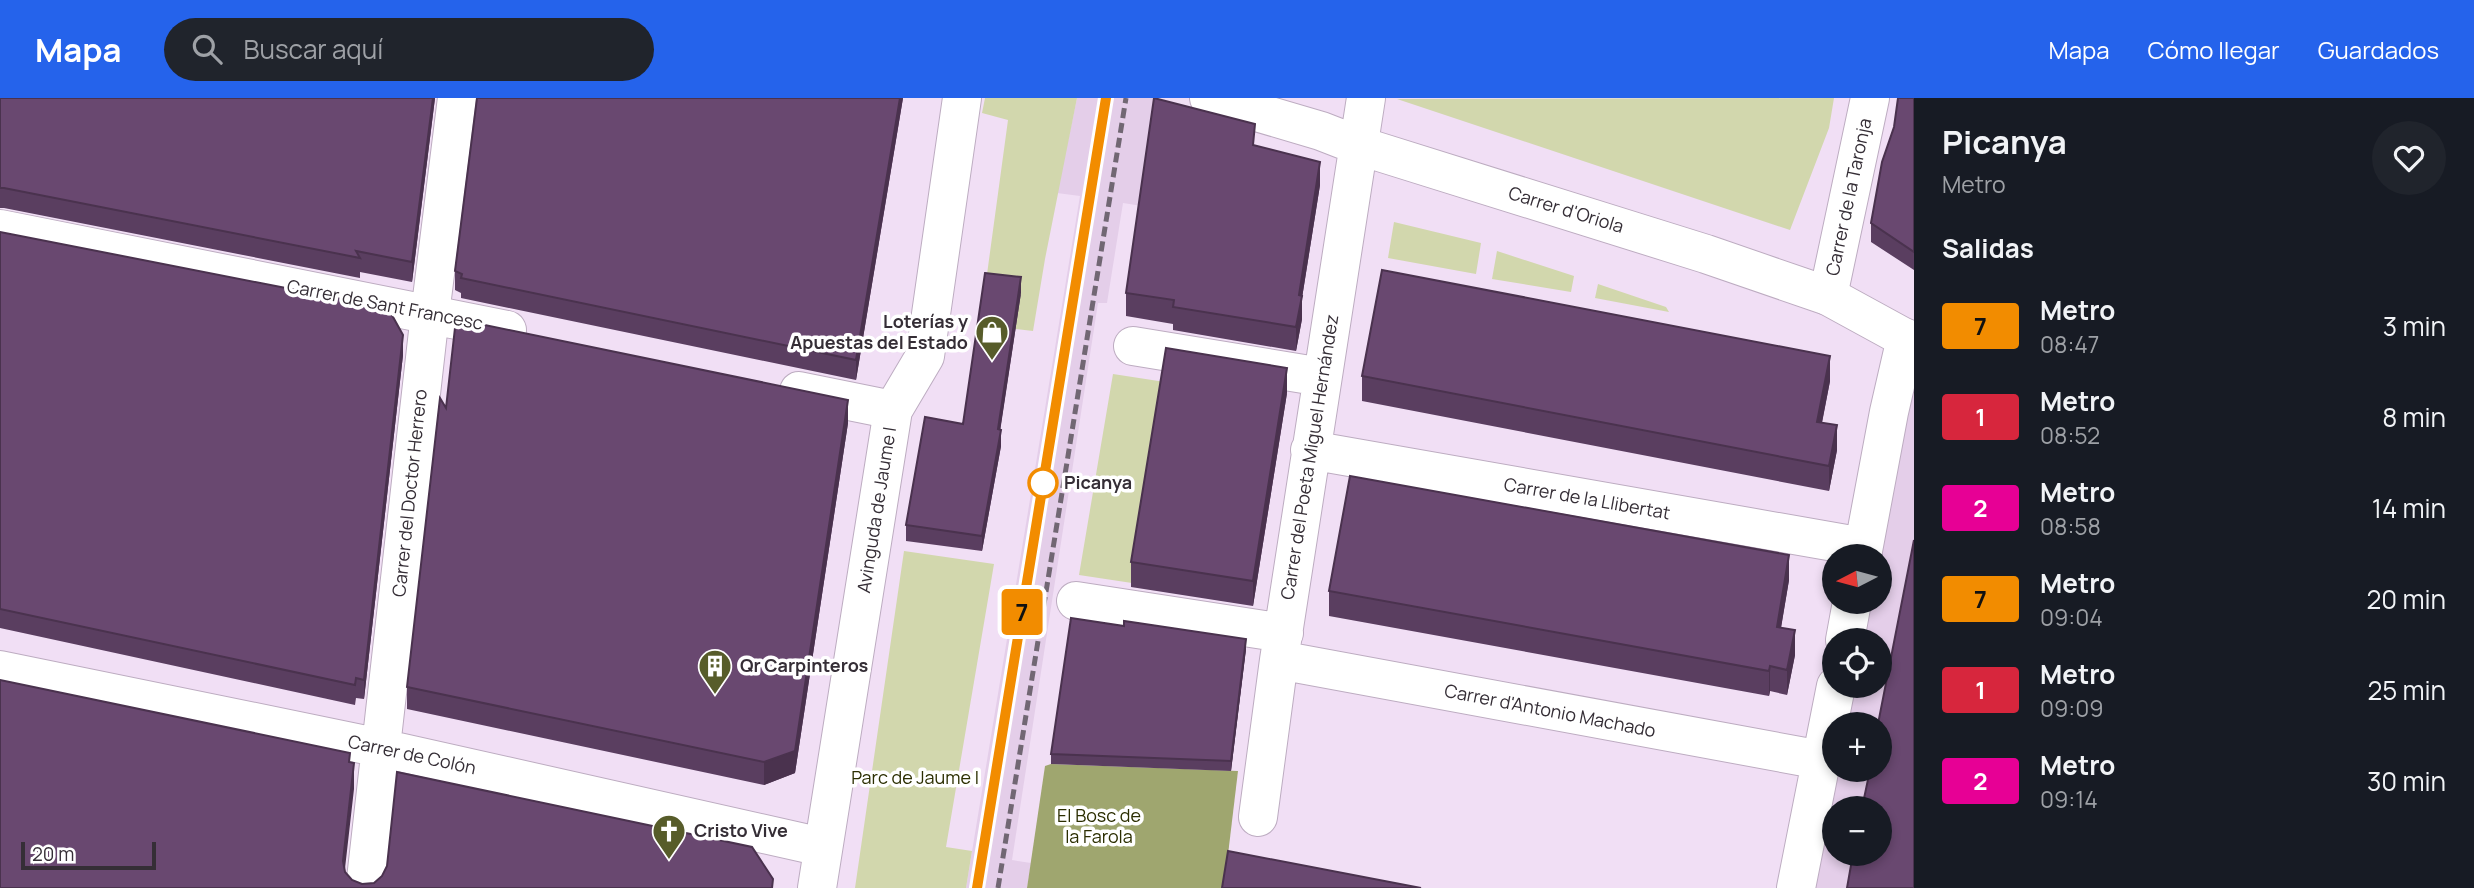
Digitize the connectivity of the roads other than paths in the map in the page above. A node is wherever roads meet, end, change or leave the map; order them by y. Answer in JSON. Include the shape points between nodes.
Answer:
{"nodes":[{"id":1,"x":457,"y":98,"type":"edge"},
{"id":2,"x":962,"y":98,"type":"edge"},
{"id":3,"x":1366,"y":98,"type":"edge"},
{"id":4,"x":1870,"y":98,"type":"edge"},
{"id":5,"x":1209,"y":99,"type":"edge"},
{"id":6,"x":1357,"y":145,"type":"junction"},
{"id":7,"x":0,"y":229,"type":"edge"},
{"id":8,"x":1828,"y":296,"type":"junction"},
{"id":9,"x":430,"y":314,"type":"junction"},
{"id":10,"x":537,"y":336,"type":"edge"},
{"id":11,"x":1910,"y":340,"type":"edge"},
{"id":12,"x":1133,"y":346,"type":"dead end"},
{"id":13,"x":1322,"y":377,"type":"junction"},
{"id":14,"x":763,"y":383,"type":"edge"},
{"id":15,"x":893,"y":410,"type":"junction"},
{"id":16,"x":1310,"y":450,"type":"junction"},
{"id":17,"x":1864,"y":544,"type":"edge"},
{"id":18,"x":1822,"y":545,"type":"edge"},
{"id":19,"x":1076,"y":601,"type":"dead end"},
{"id":20,"x":1281,"y":647,"type":"junction"},
{"id":21,"x":0,"y":670,"type":"edge"},
{"id":22,"x":1834,"y":698,"type":"edge"},
{"id":23,"x":381,"y":748,"type":"junction"},
{"id":24,"x":1821,"y":760,"type":"junction"},
{"id":25,"x":1258,"y":817,"type":"dead end"},
{"id":26,"x":822,"y":847,"type":"junction"},
{"id":27,"x":365,"y":888,"type":"edge"},
{"id":28,"x":817,"y":888,"type":"edge"},
{"id":29,"x":1797,"y":888,"type":"edge"}],
"edges":[{"from":1,"to":9,"type":"street","name":"Carrer del Doctor Herrero"},
{"from":2,"to":15,"type":"street","name":"Avinguda de Jaume I","via":[[925,356]]},
{"from":3,"to":6,"type":"street","name":"Carrer del Poeta Miguel Hernández"},
{"from":4,"to":8,"type":"street","name":"Carrer de la Taronja"},
{"from":5,"to":6,"type":"street","name":"Carrer d'Oriola"},
{"from":6,"to":8,"type":"street","name":"Carrer d'Oriola"},
{"from":6,"to":13,"type":"street","name":"Carrer del Poeta Miguel Hernández"},
{"from":7,"to":9,"type":"street","name":"Carrer de Sant Francesc"},
{"from":8,"to":11,"type":"street","name":"Carrer d'Oriola"},
{"from":9,"to":10,"type":"street","name":"Carrer de Sant Francesc"},
{"from":9,"to":23,"type":"street","name":"Carrer del Doctor Herrero"},
{"from":11,"to":17,"type":"street","via":[[1889,412]]},
{"from":12,"to":13,"type":"street"},
{"from":13,"to":16,"type":"street","name":"Carrer del Poeta Miguel Hernández"},
{"from":14,"to":15,"type":"street"},
{"from":15,"to":26,"type":"street","name":"Avinguda de Jaume I"},
{"from":16,"to":18,"type":"street","name":"Carrer de la Llibertat"},
{"from":16,"to":20,"type":"street","name":"Carrer del Poeta Miguel Hernández"},
{"from":19,"to":20,"type":"street","name":"Carrer d'Antonio Machado"},
{"from":20,"to":24,"type":"street","name":"Carrer d'Antonio Machado"},
{"from":20,"to":25,"type":"street","name":"Carrer del Poeta Miguel Hernández"},
{"from":21,"to":23,"type":"street","name":"Carrer de Colón"},
{"from":22,"to":24,"type":"street"},
{"from":23,"to":26,"type":"street","name":"Carrer de Colón"},
{"from":23,"to":27,"type":"street","name":"Carrer del Doctor Herrero"},
{"from":24,"to":29,"type":"street"},
{"from":26,"to":28,"type":"street","name":"Avinguda de Jaume I"}]}
